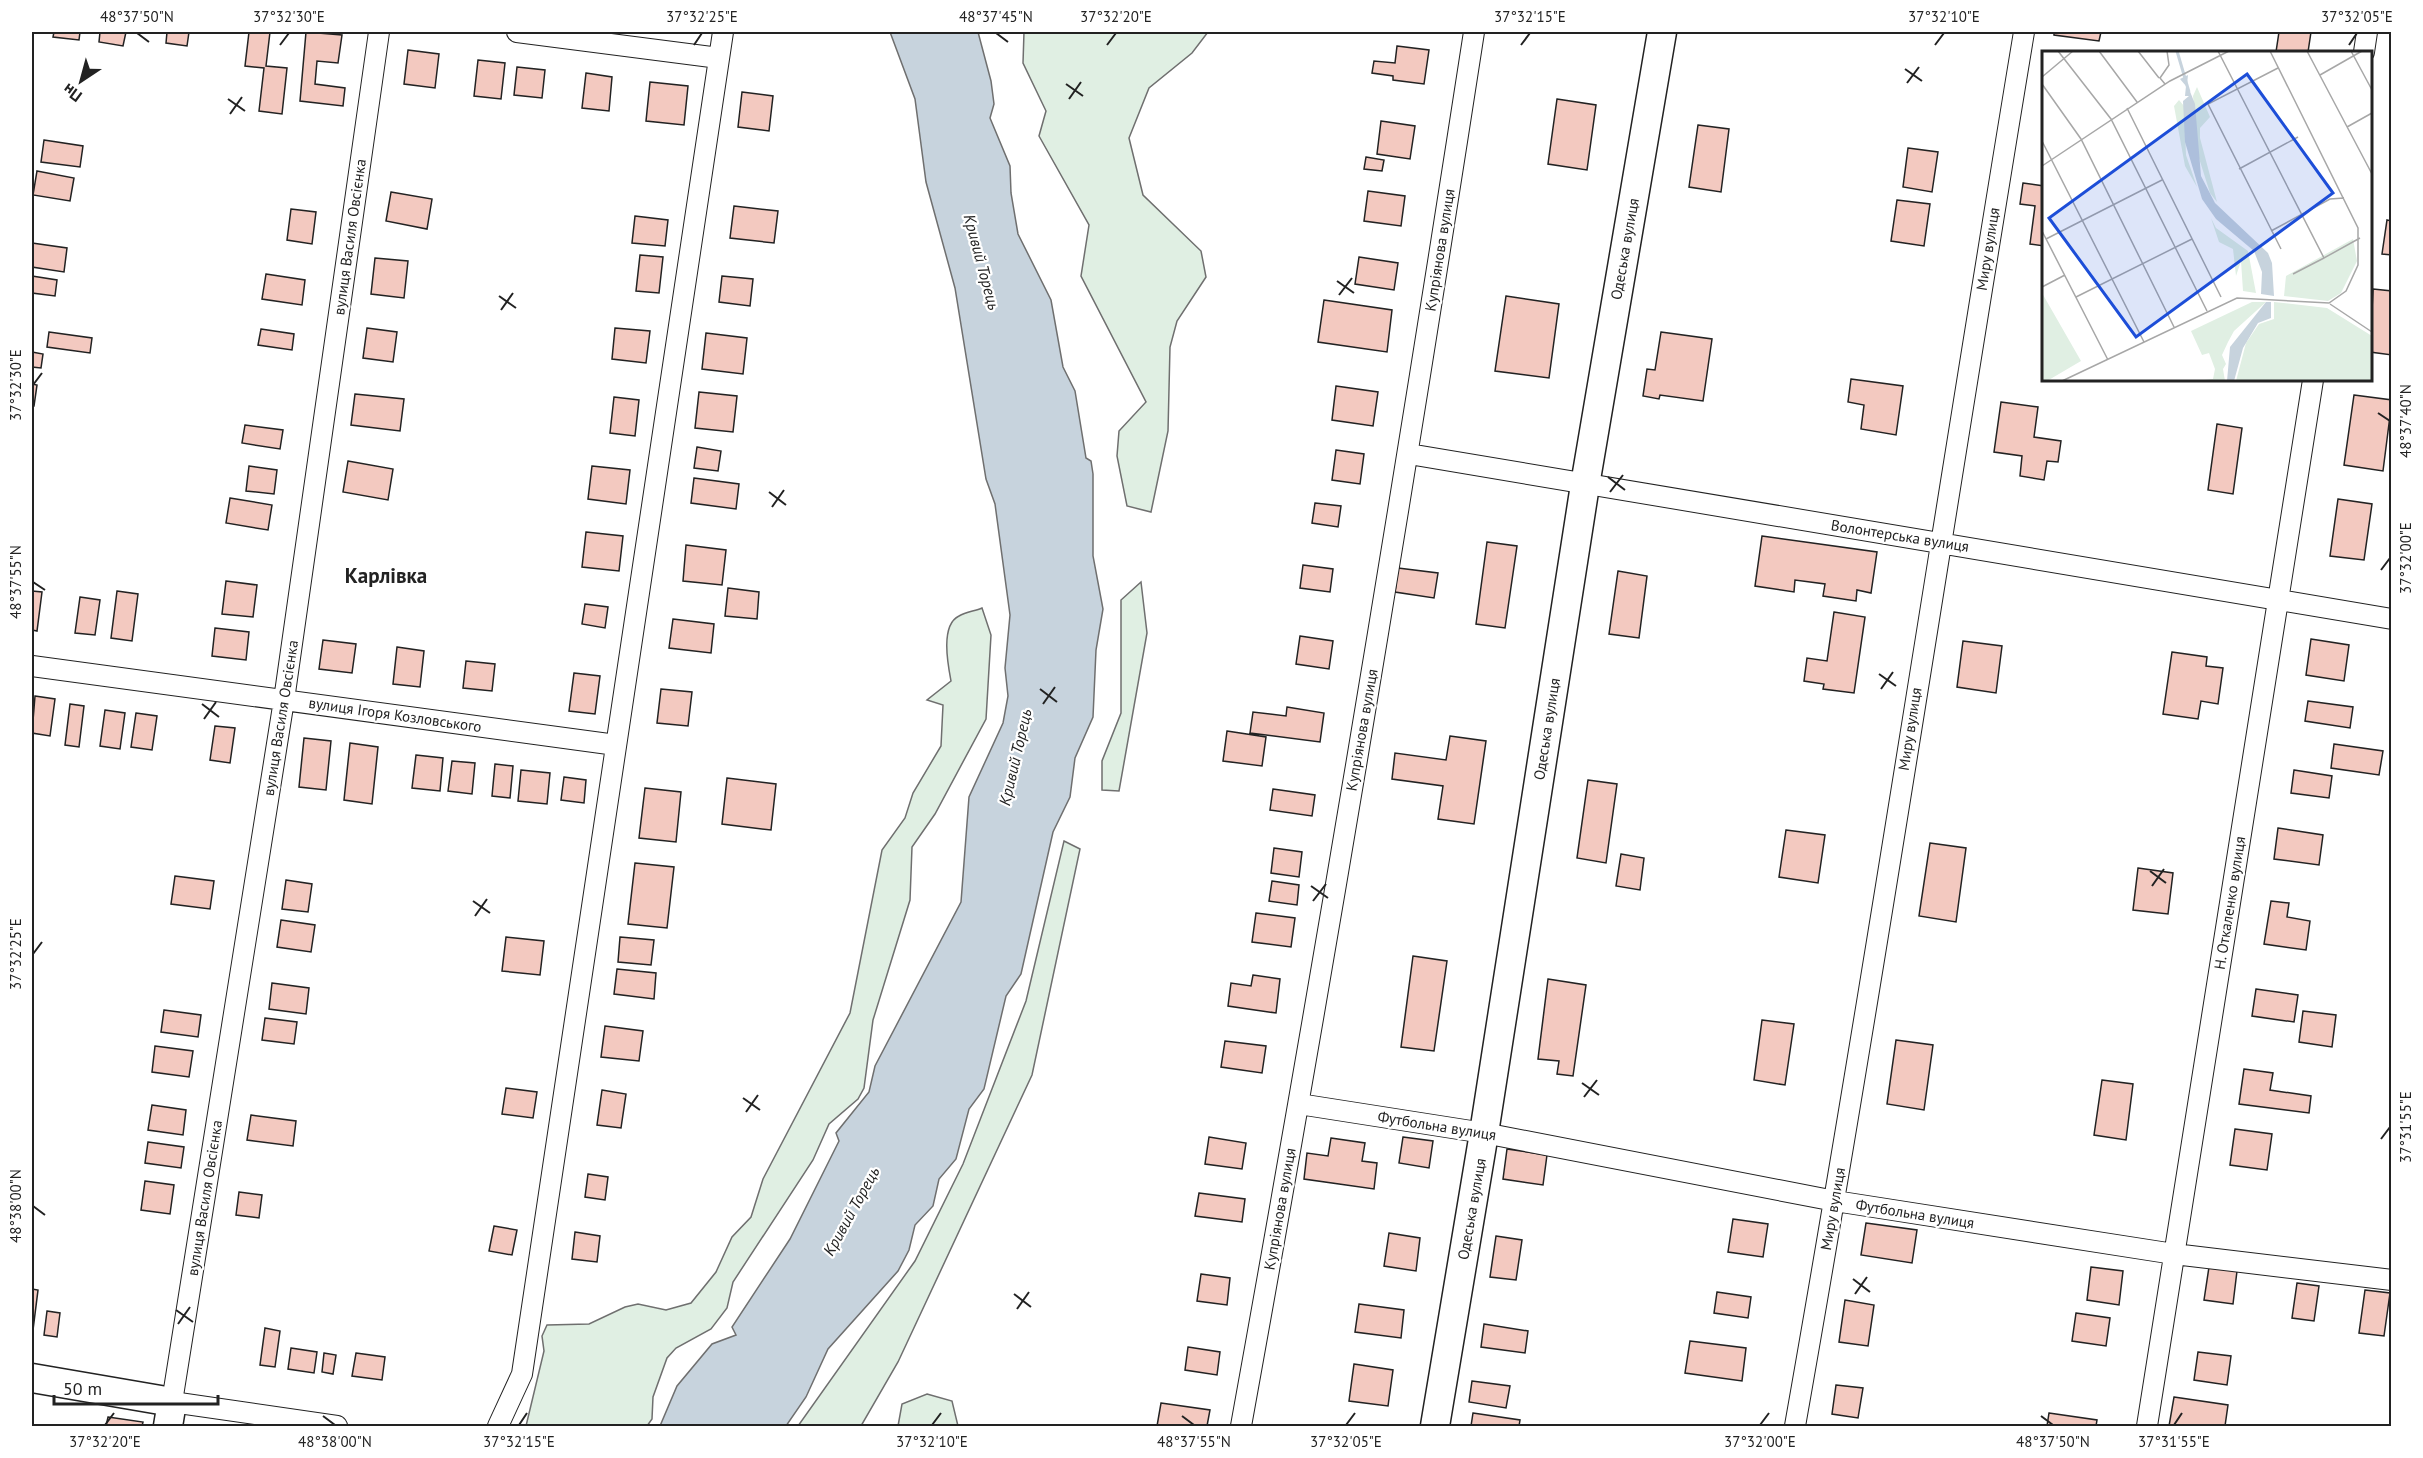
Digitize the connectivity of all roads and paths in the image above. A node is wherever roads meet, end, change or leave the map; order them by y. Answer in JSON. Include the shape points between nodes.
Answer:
{"nodes":[{"id":1,"x":379,"y":32,"type":"edge"},
{"id":2,"x":517,"y":32,"type":"edge"},
{"id":3,"x":723,"y":32,"type":"edge"},
{"id":4,"x":1474,"y":32,"type":"edge"},
{"id":5,"x":1662,"y":32,"type":"edge"},
{"id":6,"x":2024,"y":32,"type":"edge"},
{"id":7,"x":2367,"y":32,"type":"edge"},
{"id":8,"x":2364,"y":51,"type":"edge"},
{"id":9,"x":719,"y":58,"type":"junction"},
{"id":10,"x":2313,"y":381,"type":"edge"},
{"id":11,"x":1409,"y":454,"type":"junction"},
{"id":12,"x":1586,"y":485,"type":"junction"},
{"id":13,"x":1940,"y":543,"type":"junction"},
{"id":14,"x":2279,"y":600,"type":"junction"},
{"id":15,"x":2391,"y":619,"type":"edge"},
{"id":16,"x":32,"y":666,"type":"edge"},
{"id":17,"x":284,"y":700,"type":"junction"},
{"id":18,"x":616,"y":745,"type":"junction"},
{"id":19,"x":1299,"y":1104,"type":"junction"},
{"id":20,"x":1484,"y":1133,"type":"junction"},
{"id":21,"x":1835,"y":1202,"type":"junction"},
{"id":22,"x":2174,"y":1254,"type":"junction"},
{"id":23,"x":2391,"y":1280,"type":"edge"},
{"id":24,"x":32,"y":1378,"type":"edge"},
{"id":25,"x":170,"y":1414,"type":"edge"},
{"id":26,"x":338,"y":1426,"type":"edge"},
{"id":27,"x":498,"y":1426,"type":"edge"},
{"id":28,"x":1241,"y":1426,"type":"edge"},
{"id":29,"x":1435,"y":1426,"type":"edge"},
{"id":30,"x":1796,"y":1426,"type":"edge"},
{"id":31,"x":2146,"y":1426,"type":"edge"}],
"edges":[{"from":1,"to":17,"type":"street","name":"вулиця Василя Овсієнка"},
{"from":2,"to":9,"type":"street"},
{"from":3,"to":9,"type":"street"},
{"from":4,"to":11,"type":"street","name":"Купріянова вулиця"},
{"from":5,"to":12,"type":"street","name":"Одеська вулиця"},
{"from":6,"to":13,"type":"street","name":"Миру вулиця"},
{"from":7,"to":8,"type":"street"},
{"from":9,"to":18,"type":"street"},
{"from":10,"to":14,"type":"street","name":"Н. Откаленко вулиця"},
{"from":11,"to":12,"type":"street","name":"Волонтерська вулиця"},
{"from":11,"to":19,"type":"street","name":"Купріянова вулиця"},
{"from":12,"to":13,"type":"street","name":"Волонтерська вулиця"},
{"from":12,"to":20,"type":"street","name":"Одеська вулиця"},
{"from":13,"to":14,"type":"street","name":"Волонтерська вулиця"},
{"from":13,"to":21,"type":"street","name":"Миру вулиця"},
{"from":14,"to":15,"type":"street","name":"Волонтерська вулиця"},
{"from":14,"to":22,"type":"street","name":"Н. Откаленко вулиця"},
{"from":16,"to":17,"type":"street","name":"вулиця Ігоря Козловського"},
{"from":17,"to":18,"type":"street","name":"вулиця Ігоря Козловського"},
{"from":17,"to":25,"type":"street","name":"вулиця Василя Овсієнка"},
{"from":18,"to":27,"type":"street","via":[[522,1374]]},
{"from":19,"to":20,"type":"street","name":"Футбольна вулиця"},
{"from":19,"to":28,"type":"street","name":"Купріянова вулиця"},
{"from":20,"to":21,"type":"street","name":"Футбольна вулиця"},
{"from":20,"to":29,"type":"street","name":"Одеська вулиця"},
{"from":21,"to":22,"type":"street","name":"Футбольна вулиця"},
{"from":21,"to":30,"type":"street","name":"Миру вулиця"},
{"from":22,"to":23,"type":"street","name":"Футбольна вулиця"},
{"from":22,"to":31,"type":"street","name":"Н. Откаленко вулиця"},
{"from":24,"to":25,"type":"street"},
{"from":25,"to":26,"type":"street"}]}
